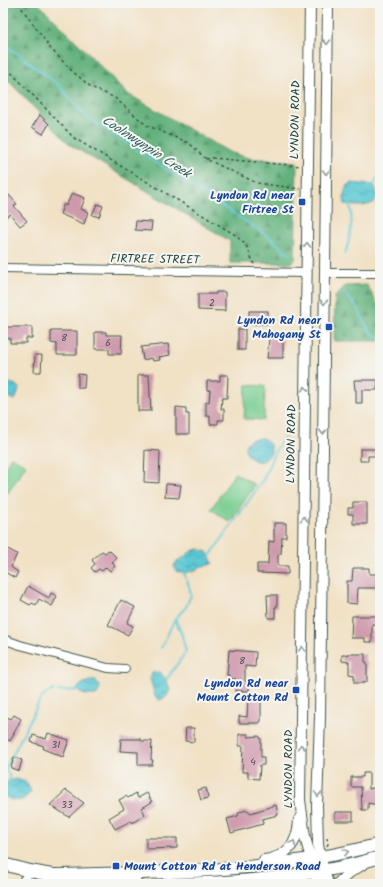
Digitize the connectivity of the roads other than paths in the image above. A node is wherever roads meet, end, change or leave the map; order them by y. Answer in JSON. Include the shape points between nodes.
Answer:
{"nodes":[{"id":1,"x":310,"y":3,"type":"edge"},
{"id":2,"x":328,"y":3,"type":"edge"},
{"id":3,"x":3,"y":268,"type":"edge"},
{"id":4,"x":306,"y":273,"type":"junction"},
{"id":5,"x":324,"y":273,"type":"junction"},
{"id":6,"x":380,"y":273,"type":"edge"},
{"id":7,"x":3,"y":639,"type":"edge"},
{"id":8,"x":124,"y":669,"type":"dead end"},
{"id":9,"x":301,"y":716,"type":"junction"},
{"id":10,"x":320,"y":717,"type":"junction"},
{"id":11,"x":300,"y":800,"type":"junction"},
{"id":12,"x":380,"y":844,"type":"edge"},
{"id":13,"x":315,"y":858,"type":"junction"},
{"id":14,"x":376,"y":859,"type":"edge"},
{"id":15,"x":3,"y":864,"type":"edge"},
{"id":16,"x":30,"y":871,"type":"junction"},
{"id":17,"x":319,"y":871,"type":"junction"},
{"id":18,"x":177,"y":872,"type":"junction"},
{"id":19,"x":50,"y":875,"type":"junction"},
{"id":20,"x":21,"y":884,"type":"edge"},
{"id":21,"x":136,"y":884,"type":"edge"},
{"id":22,"x":168,"y":884,"type":"edge"},
{"id":23,"x":236,"y":884,"type":"edge"},
{"id":24,"x":304,"y":884,"type":"edge"},
{"id":25,"x":318,"y":884,"type":"edge"},
{"id":26,"x":328,"y":884,"type":"edge"},
{"id":27,"x":337,"y":884,"type":"edge"}],
"edges":[{"from":4,"to":1,"type":"main road","name":"LYNDON ROAD","one_way":true},
{"from":2,"to":5,"type":"main road","one_way":true},
{"from":3,"to":4,"type":"street","name":"FIRTREE STREET"},
{"from":4,"to":5,"type":"main road"},
{"from":9,"to":4,"type":"main road","name":"LYNDON ROAD","one_way":true},
{"from":5,"to":6,"type":"street"},
{"from":5,"to":10,"type":"main road","one_way":true},
{"from":7,"to":8,"type":"street","via":[[108,668]]},
{"from":9,"to":10,"type":"main road"},
{"from":11,"to":9,"type":"main road","name":"LYNDON ROAD","one_way":true},
{"from":10,"to":13,"type":"main road","one_way":true,"via":[[319,848]]},
{"from":11,"to":13,"type":"main road","name":"LYNDON ROAD","via":[[302,819]]},
{"from":18,"to":11,"type":"main road","one_way":true,"via":[[281,856],[288,851],[298,832]]},
{"from":13,"to":12,"type":"highway","one_way":true},
{"from":13,"to":17,"type":"main road"},
{"from":13,"to":18,"type":"highway","via":[[260,866]]},
{"from":14,"to":17,"type":"highway"},
{"from":14,"to":27,"type":"main road","via":[[355,868]]},
{"from":15,"to":16,"type":"highway"},
{"from":16,"to":19,"type":"highway"},
{"from":16,"to":20,"type":"street"},
{"from":17,"to":22,"type":"highway","via":[[264,878]]},
{"from":17,"to":25,"type":"main road"},
{"from":17,"to":26,"type":"main road"},
{"from":18,"to":19,"type":"highway"},
{"from":19,"to":21,"type":"highway","via":[[88,881]]},
{"from":23,"to":24,"type":"main road","via":[[291,878]]}]}
